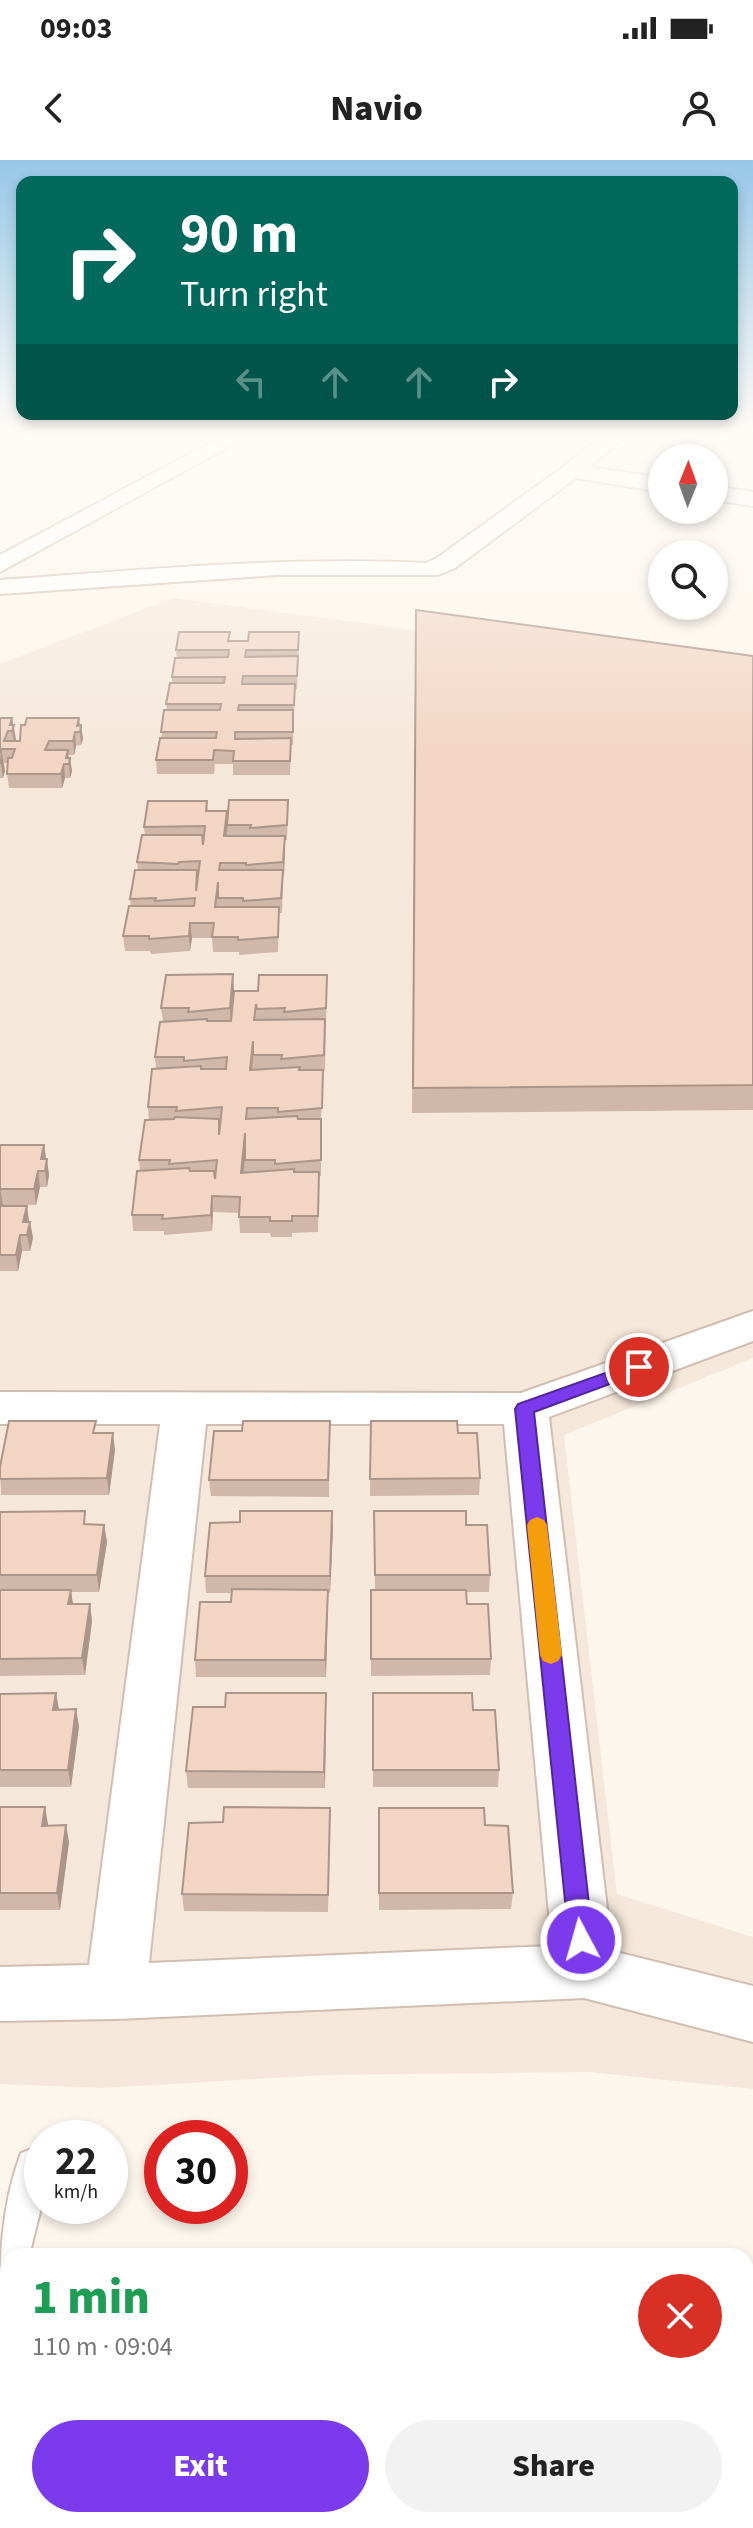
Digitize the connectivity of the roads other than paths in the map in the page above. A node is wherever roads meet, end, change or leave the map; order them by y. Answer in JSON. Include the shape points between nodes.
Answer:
{"nodes":[{"id":1,"x":49,"y":539,"type":"edge"},
{"id":2,"x":480,"y":539,"type":"edge"},
{"id":3,"x":0,"y":565,"type":"edge"},
{"id":4,"x":0,"y":587,"type":"edge"},
{"id":5,"x":753,"y":1325,"type":"edge"},
{"id":6,"x":0,"y":1408,"type":"edge"},
{"id":7,"x":185,"y":1409,"type":"junction"},
{"id":8,"x":525,"y":1409,"type":"junction"},
{"id":9,"x":584,"y":1971,"type":"junction"},
{"id":10,"x":116,"y":1992,"type":"junction"},
{"id":11,"x":0,"y":1994,"type":"edge"},
{"id":12,"x":753,"y":2014,"type":"edge"},
{"id":13,"x":24,"y":2205,"type":"edge"},
{"id":14,"x":13,"y":2248,"type":"edge"}],
"edges":[{"from":1,"to":3,"type":"street"},
{"from":2,"to":4,"type":"street","via":[[429,570],[277,568]]},
{"from":5,"to":8,"type":"street"},
{"from":6,"to":7,"type":"street"},
{"from":7,"to":8,"type":"street"},
{"from":7,"to":10,"type":"street"},
{"from":8,"to":9,"type":"street"},
{"from":9,"to":10,"type":"street"},
{"from":9,"to":12,"type":"street"},
{"from":10,"to":11,"type":"street"},
{"from":13,"to":14,"type":"lane"}]}
